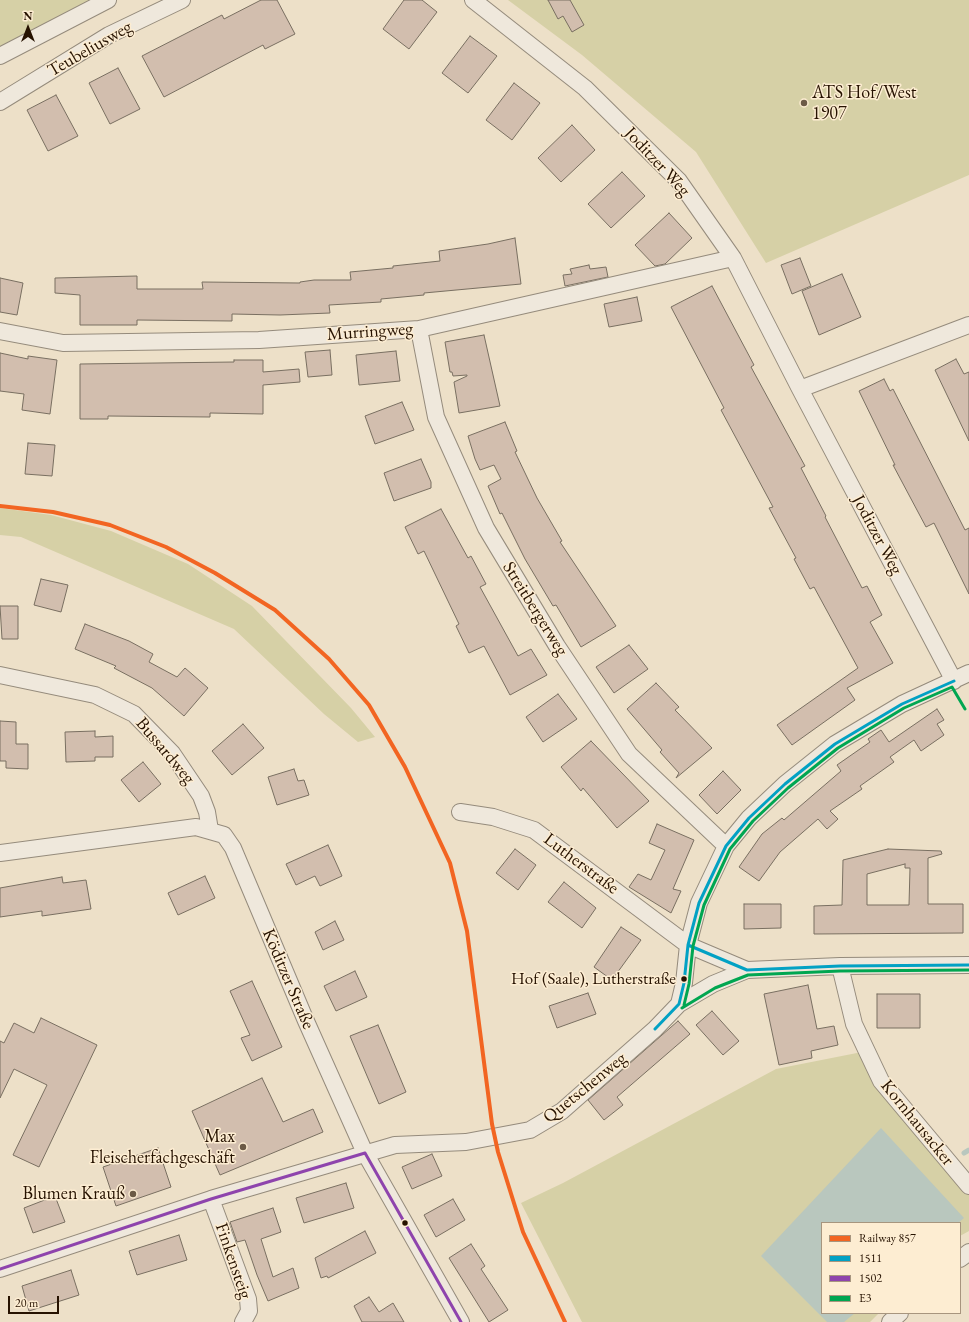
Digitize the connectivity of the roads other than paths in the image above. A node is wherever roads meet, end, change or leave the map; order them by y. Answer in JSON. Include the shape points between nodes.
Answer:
{"nodes":[{"id":1,"x":108,"y":0,"type":"edge"},
{"id":2,"x":182,"y":0,"type":"edge"},
{"id":3,"x":473,"y":0,"type":"edge"},
{"id":4,"x":0,"y":56,"type":"edge"},
{"id":5,"x":0,"y":102,"type":"edge"},
{"id":6,"x":733,"y":258,"type":"junction"},
{"id":7,"x":969,"y":325,"type":"edge"},
{"id":8,"x":419,"y":328,"type":"junction"},
{"id":9,"x":0,"y":331,"type":"edge"},
{"id":10,"x":800,"y":389,"type":"junction"},
{"id":11,"x":969,"y":673,"type":"edge"},
{"id":12,"x":0,"y":675,"type":"edge"},
{"id":13,"x":954,"y":681,"type":"junction"},
{"id":14,"x":460,"y":812,"type":"dead end"},
{"id":15,"x":210,"y":830,"type":"junction"},
{"id":16,"x":726,"y":846,"type":"junction"},
{"id":17,"x":0,"y":853,"type":"edge"},
{"id":18,"x":688,"y":945,"type":"junction"},
{"id":19,"x":969,"y":965,"type":"edge"},
{"id":20,"x":840,"y":966,"type":"junction"},
{"id":21,"x":747,"y":970,"type":"junction"},
{"id":22,"x":679,"y":1004,"type":"junction"},
{"id":23,"x":365,"y":1153,"type":"junction"},
{"id":24,"x":969,"y":1186,"type":"edge"},
{"id":25,"x":211,"y":1199,"type":"junction"},
{"id":26,"x":0,"y":1269,"type":"edge"},
{"id":27,"x":899,"y":1314,"type":"edge"},
{"id":28,"x":243,"y":1322,"type":"edge"},
{"id":29,"x":461,"y":1322,"type":"edge"},
{"id":30,"x":890,"y":1322,"type":"edge"}],
"edges":[{"from":1,"to":4,"type":"street"},
{"from":2,"to":5,"type":"street","name":"Teubeliusweg","via":[[109,35]]},
{"from":3,"to":6,"type":"street","name":"Joditzer Weg","via":[[585,88],[668,170],[679,181]]},
{"from":6,"to":8,"type":"street","name":"Murringweg"},
{"from":6,"to":10,"type":"street","name":"Joditzer Weg"},
{"from":7,"to":10,"type":"street"},
{"from":8,"to":9,"type":"street","name":"Murringweg","via":[[259,340],[63,343]]},
{"from":8,"to":16,"type":"street","name":"Streitbergerweg","via":[[436,417],[486,528],[558,646],[629,754]]},
{"from":10,"to":13,"type":"street","name":"Joditzer Weg"},
{"from":11,"to":13,"type":"street"},
{"from":12,"to":15,"type":"street","name":"Bussardweg","via":[[95,695],[134,714],[172,753],[202,796],[208,812]]},
{"from":13,"to":16,"type":"street","via":[[902,704],[835,744],[749,818]]},
{"from":14,"to":18,"type":"street","name":"Lutherstraße","via":[[493,817],[534,830]]},
{"from":15,"to":17,"type":"street","name":"Köditzer Straße","via":[[196,827]]},
{"from":15,"to":23,"type":"street","name":"Köditzer Straße","via":[[224,836],[233,848]]},
{"from":16,"to":18,"type":"street","via":[[699,903]]},
{"from":18,"to":21,"type":"street","name":"Lutherstraße"},
{"from":18,"to":22,"type":"street"},
{"from":19,"to":20,"type":"street"},
{"from":20,"to":21,"type":"street"},
{"from":20,"to":24,"type":"street","name":"Kornhausacker","via":[[854,1024],[881,1081]]},
{"from":21,"to":22,"type":"street","via":[[713,984]]},
{"from":22,"to":23,"type":"street","name":"Quetschenweg","via":[[655,1029],[562,1111],[530,1130],[466,1142],[394,1145]]},
{"from":23,"to":25,"type":"street","name":"Quetschenweg"},
{"from":23,"to":29,"type":"street","name":"Köditzer Straße"},
{"from":25,"to":26,"type":"street","name":"Quetschenweg"},
{"from":25,"to":28,"type":"street","name":"Finkensteig","via":[[248,1299],[249,1311]]},
{"from":27,"to":30,"type":"street"}]}
